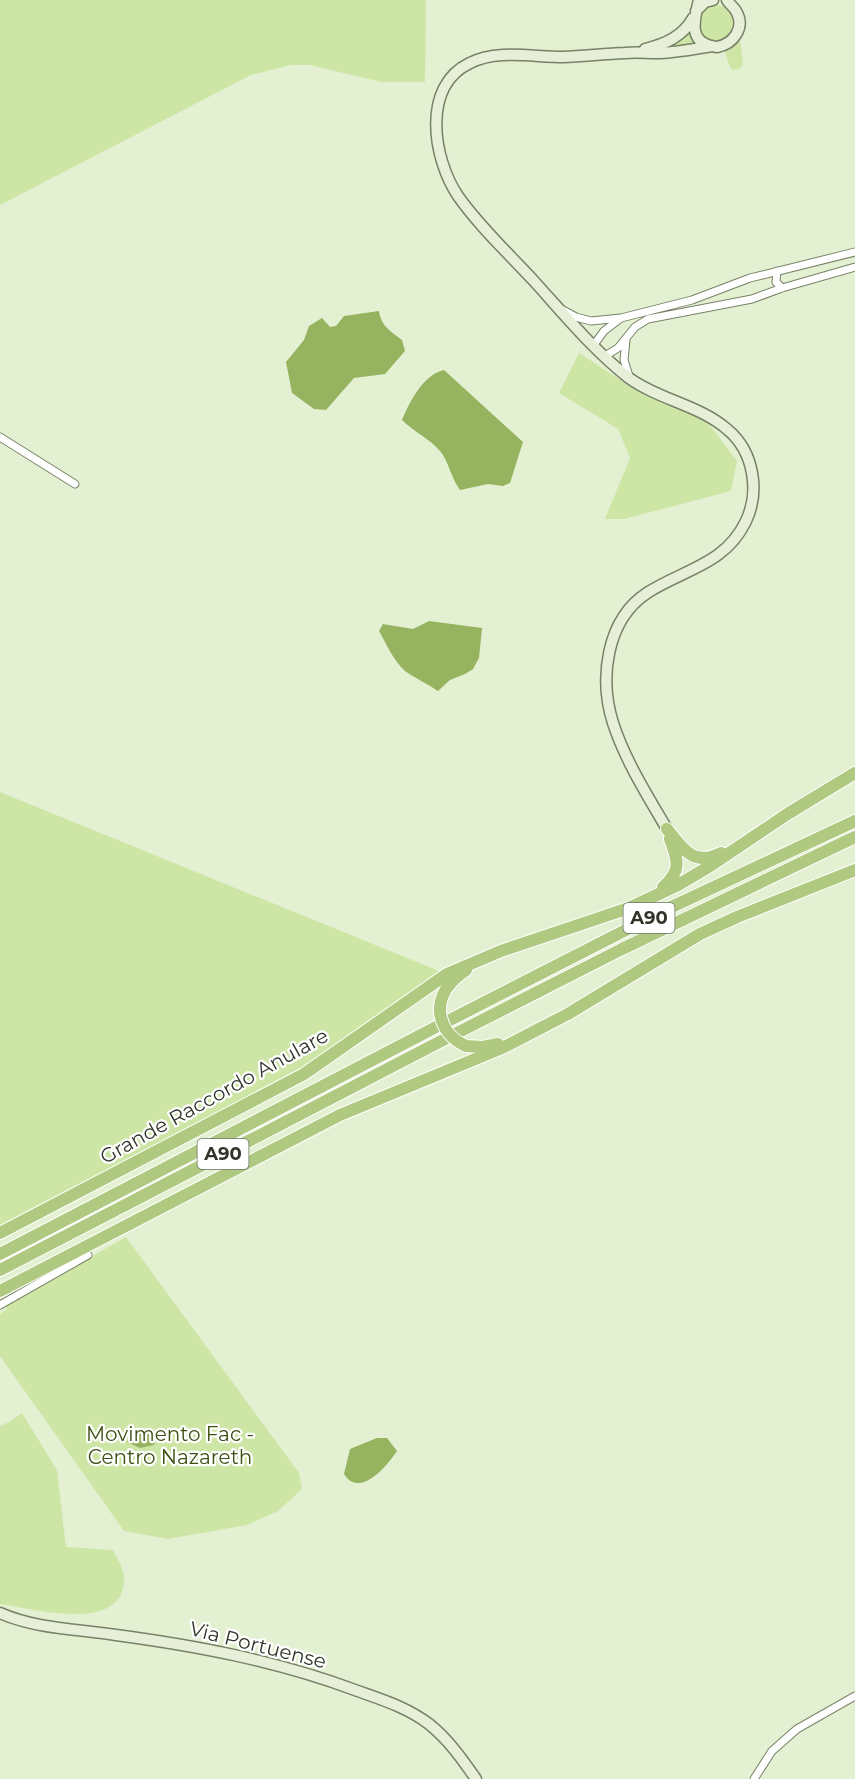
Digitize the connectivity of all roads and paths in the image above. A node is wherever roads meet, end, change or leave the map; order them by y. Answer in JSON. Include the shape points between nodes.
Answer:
{"nodes":[{"id":1,"x":699,"y":0,"type":"edge"},
{"id":2,"x":713,"y":0,"type":"edge"},
{"id":3,"x":725,"y":1,"type":"edge"},
{"id":4,"x":695,"y":14,"type":"junction"},
{"id":5,"x":712,"y":46,"type":"junction"},
{"id":6,"x":630,"y":52,"type":"junction"},
{"id":7,"x":855,"y":252,"type":"edge"},
{"id":8,"x":855,"y":267,"type":"edge"},
{"id":9,"x":777,"y":271,"type":"junction"},
{"id":10,"x":782,"y":288,"type":"junction"},
{"id":11,"x":558,"y":307,"type":"junction"},
{"id":12,"x":621,"y":318,"type":"junction"},
{"id":13,"x":626,"y":338,"type":"junction"},
{"id":14,"x":593,"y":346,"type":"junction"},
{"id":15,"x":605,"y":356,"type":"junction"},
{"id":16,"x":630,"y":378,"type":"junction"},
{"id":17,"x":0,"y":437,"type":"edge"},
{"id":18,"x":75,"y":484,"type":"dead end"},
{"id":19,"x":855,"y":773,"type":"edge"},
{"id":20,"x":855,"y":780,"type":"edge"},
{"id":21,"x":855,"y":821,"type":"edge"},
{"id":22,"x":767,"y":826,"type":"junction"},
{"id":23,"x":666,"y":829,"type":"junction"},
{"id":24,"x":855,"y":837,"type":"edge"},
{"id":25,"x":855,"y":870,"type":"edge"},
{"id":26,"x":628,"y":908,"type":"junction"},
{"id":27,"x":501,"y":951,"type":"junction"},
{"id":28,"x":441,"y":1020,"type":"junction"},
{"id":29,"x":542,"y":1027,"type":"junction"},
{"id":30,"x":0,"y":1233,"type":"edge"},
{"id":31,"x":0,"y":1254,"type":"edge"},
{"id":32,"x":88,"y":1255,"type":"dead end"},
{"id":33,"x":0,"y":1270,"type":"edge"},
{"id":34,"x":0,"y":1291,"type":"edge"},
{"id":35,"x":0,"y":1305,"type":"edge"},
{"id":36,"x":0,"y":1613,"type":"edge"},
{"id":37,"x":855,"y":1696,"type":"edge"},
{"id":38,"x":476,"y":1779,"type":"edge"},
{"id":39,"x":754,"y":1779,"type":"edge"}],
"edges":[{"from":1,"to":4,"type":"street"},
{"from":2,"to":4,"type":"street","via":[[705,2]]},
{"from":3,"to":5,"type":"street","via":[[738,15],[738,32],[727,44]]},
{"from":4,"to":5,"type":"street","via":[[697,36]]},
{"from":4,"to":6,"type":"street","via":[[688,27],[673,39]]},
{"from":5,"to":6,"type":"street","via":[[658,53]]},
{"from":6,"to":11,"type":"street","via":[[482,58],[452,75],[441,96],[436,137],[457,194]]},
{"from":7,"to":9,"type":"street"},
{"from":8,"to":10,"type":"street"},
{"from":9,"to":10,"type":"street","via":[[776,282]]},
{"from":9,"to":12,"type":"street","via":[[692,300]]},
{"from":10,"to":13,"type":"street","via":[[752,299],[648,319]]},
{"from":11,"to":12,"type":"street","via":[[591,321]]},
{"from":11,"to":14,"type":"street"},
{"from":12,"to":14,"type":"street"},
{"from":13,"to":15,"type":"street"},
{"from":13,"to":16,"type":"street","via":[[624,360]]},
{"from":14,"to":15,"type":"street"},
{"from":15,"to":16,"type":"street"},
{"from":16,"to":23,"type":"street","via":[[726,427],[746,453],[753,484],[750,511],[732,543],[718,556],[640,598],[623,617],[611,647],[607,681],[613,722]]},
{"from":17,"to":18,"type":"street"},
{"from":19,"to":22,"type":"highway","name":"Grande Raccordo Anulare"},
{"from":20,"to":26,"type":"highway","via":[[687,883]]},
{"from":21,"to":28,"type":"highway","name":"Grande Raccordo Anulare","number":"A90"},
{"from":22,"to":23,"type":"highway","via":[[705,859],[689,854]]},
{"from":22,"to":26,"type":"highway","name":"Grande Raccordo Anulare","via":[[678,885]]},
{"from":23,"to":26,"type":"highway","via":[[676,861],[675,873],[662,887]]},
{"from":24,"to":33,"type":"highway","number":"A90","via":[[622,949]]},
{"from":25,"to":29,"type":"highway","via":[[700,934]]},
{"from":26,"to":27,"type":"highway","name":"Grande Raccordo Anulare"},
{"from":27,"to":28,"type":"highway","via":[[450,983],[441,997]]},
{"from":27,"to":30,"type":"highway","name":"Grande Raccordo Anulare","via":[[435,981],[304,1074]]},
{"from":28,"to":29,"type":"highway","bridge":true,"via":[[452,1038],[466,1046],[479,1047]]},
{"from":28,"to":31,"type":"highway","name":"Grande Raccordo Anulare","number":"A90"},
{"from":29,"to":34,"type":"highway","via":[[502,1048],[340,1115]]},
{"from":32,"to":35,"type":"street"},
{"from":36,"to":38,"type":"street","name":"Via Portuense","via":[[22,1621],[230,1653],[309,1673],[415,1715],[440,1734]]},
{"from":37,"to":39,"type":"street","via":[[797,1729],[772,1751]]}]}
